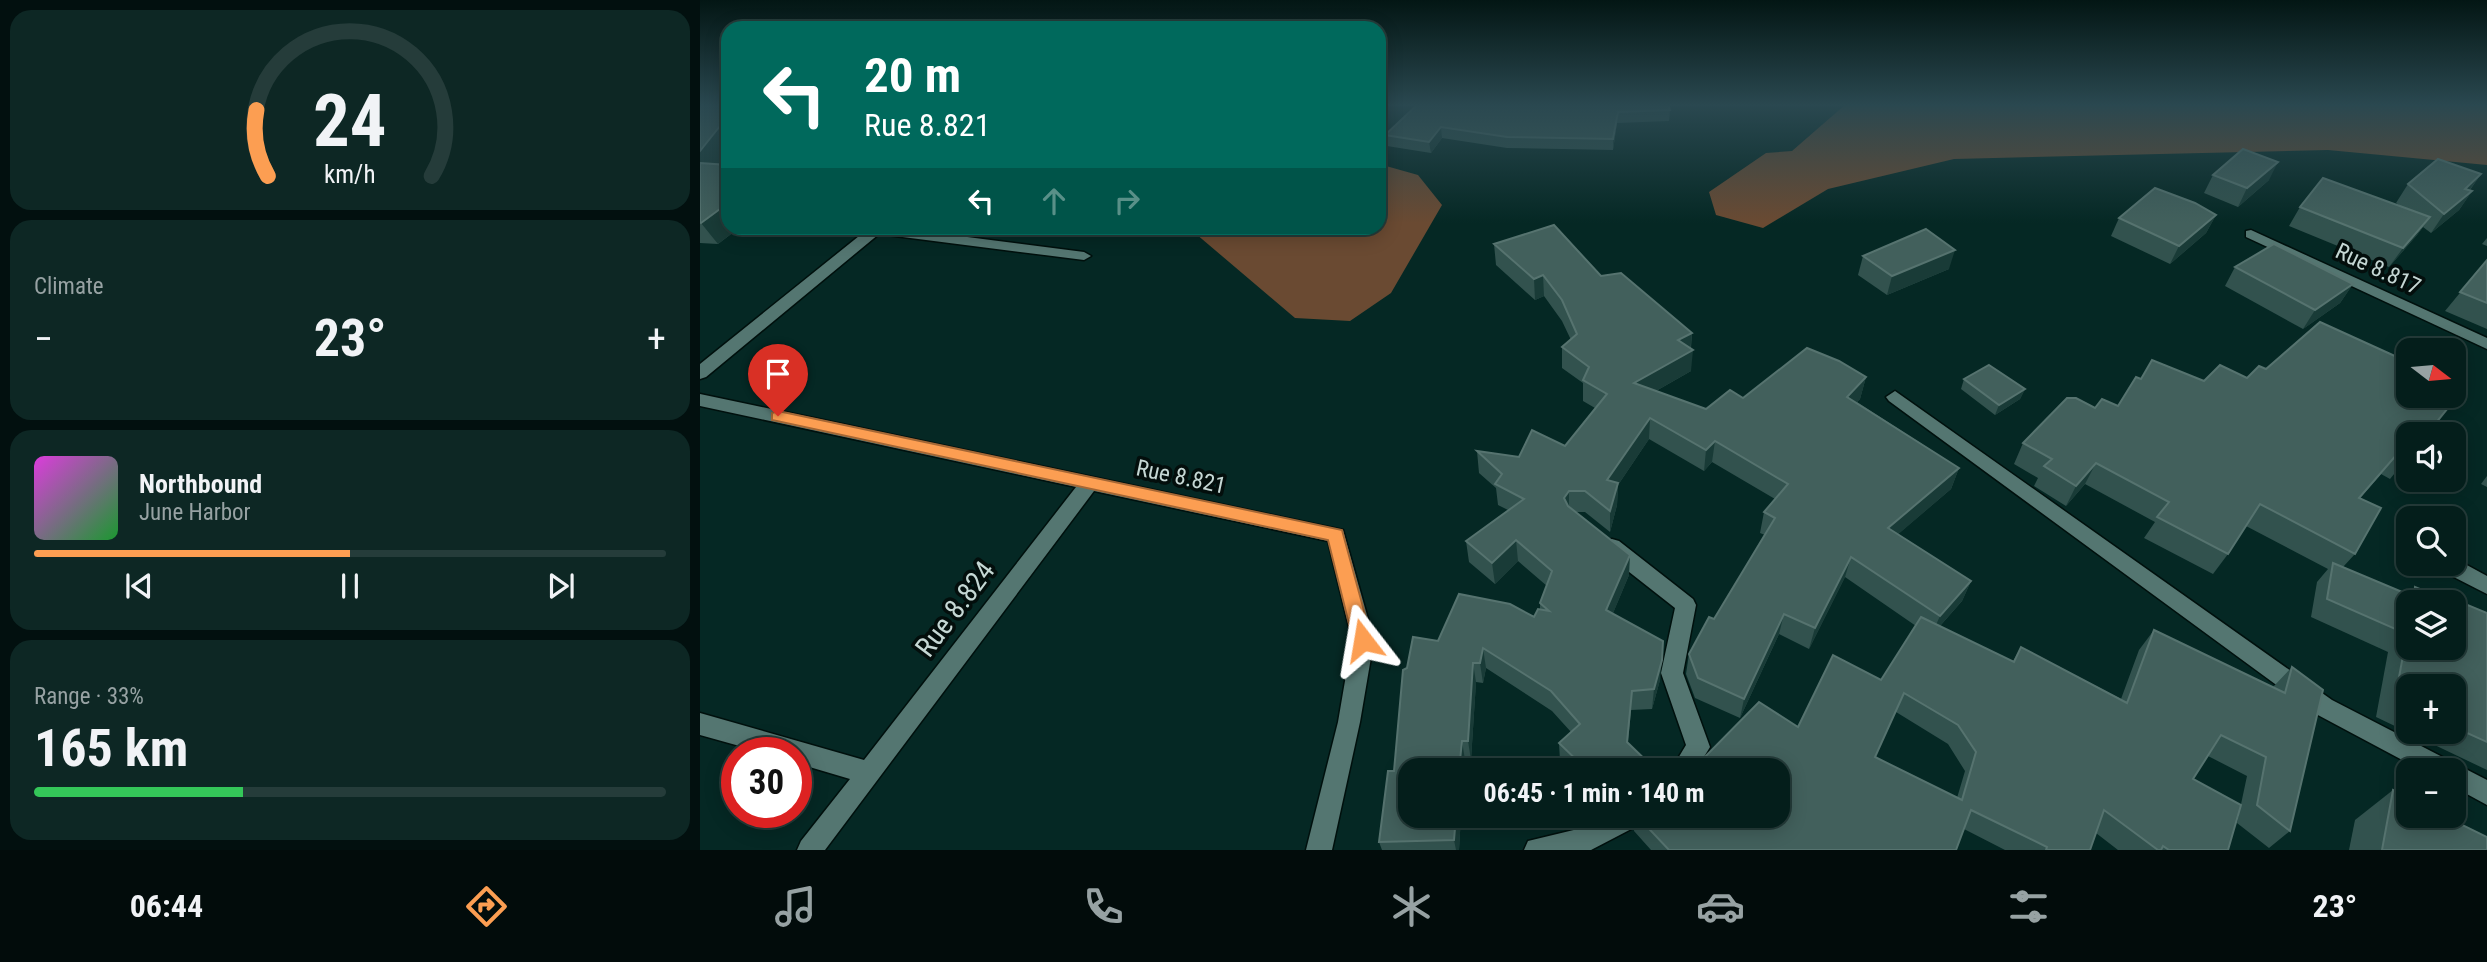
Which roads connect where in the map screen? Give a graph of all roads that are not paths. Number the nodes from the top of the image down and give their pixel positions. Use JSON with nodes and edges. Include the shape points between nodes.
{"nodes":[{"id":1,"x":2251,"y":234,"type":"dead end"},
{"id":2,"x":869,"y":235,"type":"edge"},
{"id":3,"x":921,"y":235,"type":"edge"},
{"id":4,"x":1084,"y":257,"type":"dead end"},
{"id":5,"x":2487,"y":344,"type":"edge"},
{"id":6,"x":700,"y":373,"type":"edge"},
{"id":7,"x":1895,"y":397,"type":"dead end"},
{"id":8,"x":700,"y":400,"type":"edge"},
{"id":9,"x":1090,"y":482,"type":"junction"},
{"id":10,"x":1598,"y":537,"type":"edge"},
{"id":11,"x":2466,"y":575,"type":"edge"},
{"id":12,"x":2487,"y":586,"type":"edge"},
{"id":13,"x":700,"y":724,"type":"edge"},
{"id":14,"x":1691,"y":758,"type":"edge"},
{"id":15,"x":2421,"y":758,"type":"edge"},
{"id":16,"x":869,"y":773,"type":"junction"},
{"id":17,"x":2466,"y":782,"type":"edge"},
{"id":18,"x":2487,"y":793,"type":"edge"},
{"id":19,"x":1608,"y":828,"type":"edge"},
{"id":20,"x":810,"y":850,"type":"edge"},
{"id":21,"x":1319,"y":850,"type":"edge"},
{"id":22,"x":1538,"y":850,"type":"edge"}],
"edges":[{"from":1,"to":5,"type":"street","name":"Rue 8.817"},
{"from":2,"to":6,"type":"street"},
{"from":3,"to":4,"type":"street"},
{"from":7,"to":15,"type":"street","via":[[2324,707]]},
{"from":8,"to":9,"type":"street","name":"Rue 8.821"},
{"from":9,"to":16,"type":"street","name":"Rue 8.824"},
{"from":9,"to":21,"type":"street","name":"Rue 8.821","via":[[1336,535],[1363,640]]},
{"from":10,"to":14,"type":"street","via":[[1686,605],[1672,673],[1698,747]]},
{"from":11,"to":12,"type":"street"},
{"from":13,"to":16,"type":"street"},
{"from":16,"to":20,"type":"street","name":"Rue 8.824"},
{"from":17,"to":18,"type":"street"},
{"from":19,"to":22,"type":"street","via":[[1585,840]]}]}
